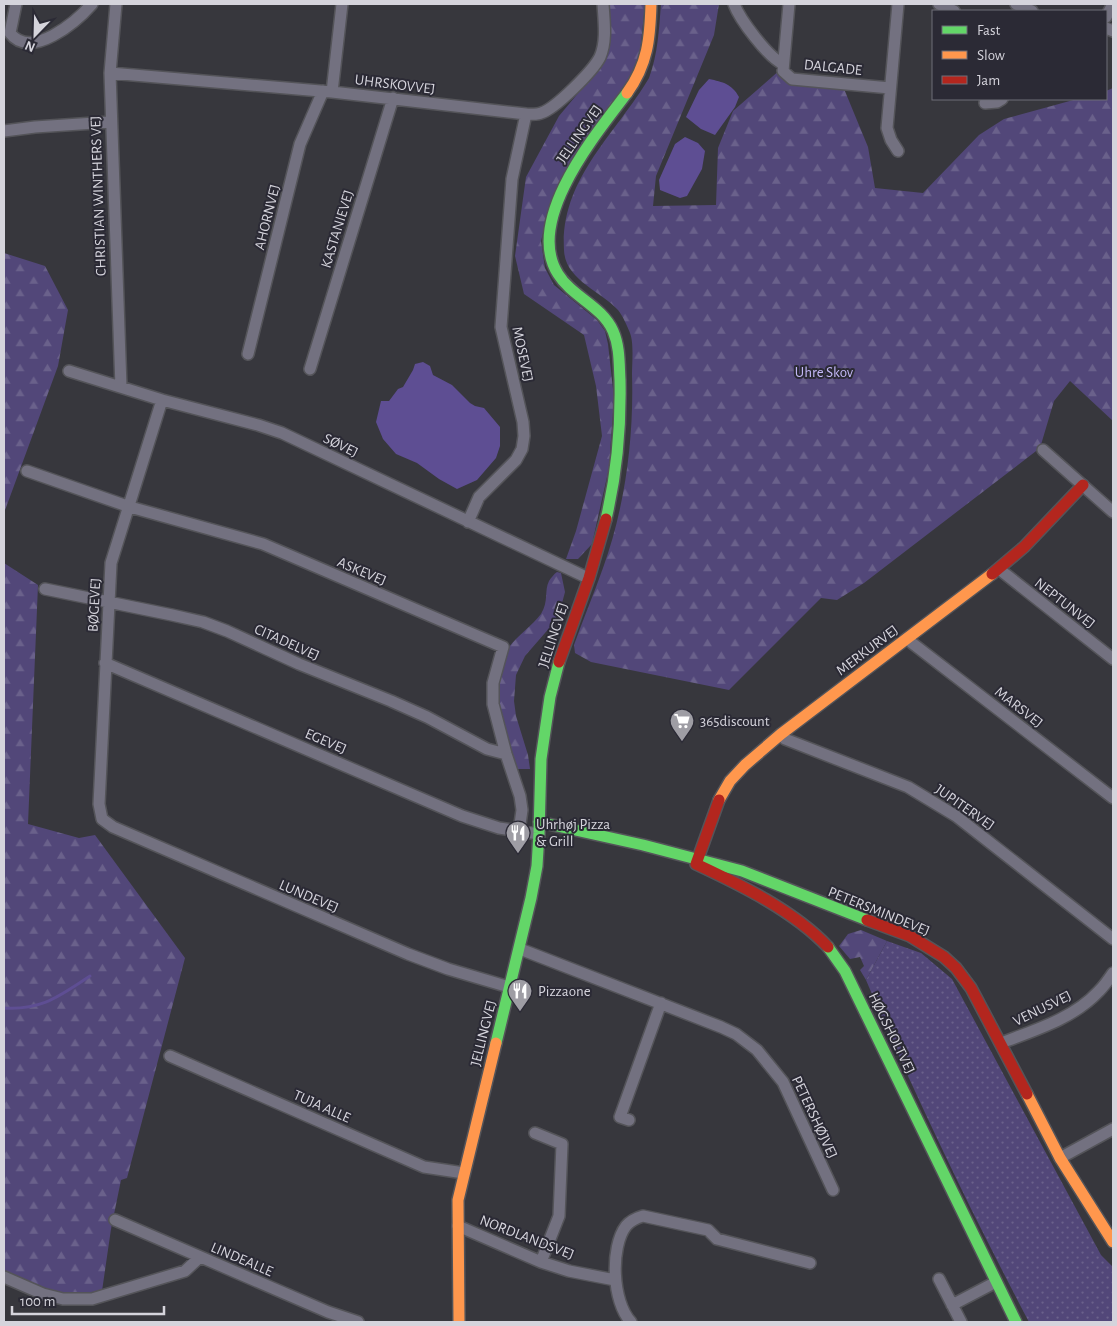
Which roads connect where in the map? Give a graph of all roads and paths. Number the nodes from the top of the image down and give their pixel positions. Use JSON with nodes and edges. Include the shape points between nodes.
{"nodes":[{"id":1,"x":16,"y":4,"type":"edge"},
{"id":2,"x":92,"y":4,"type":"edge"},
{"id":3,"x":116,"y":4,"type":"edge"},
{"id":4,"x":342,"y":4,"type":"edge"},
{"id":5,"x":603,"y":4,"type":"edge"},
{"id":6,"x":651,"y":4,"type":"edge"},
{"id":7,"x":734,"y":4,"type":"edge"},
{"id":8,"x":788,"y":4,"type":"edge"},
{"id":9,"x":898,"y":4,"type":"edge"},
{"id":10,"x":939,"y":4,"type":"edge"},
{"id":11,"x":1113,"y":4,"type":"edge"},
{"id":12,"x":952,"y":10,"type":"edge"},
{"id":13,"x":1107,"y":15,"type":"edge"},
{"id":14,"x":783,"y":64,"type":"junction"},
{"id":15,"x":110,"y":73,"type":"junction"},
{"id":16,"x":890,"y":88,"type":"junction"},
{"id":17,"x":328,"y":91,"type":"junction"},
{"id":18,"x":393,"y":98,"type":"junction"},
{"id":19,"x":1000,"y":100,"type":"edge"},
{"id":20,"x":985,"y":103,"type":"dead end"},
{"id":21,"x":526,"y":114,"type":"junction"},
{"id":22,"x":110,"y":122,"type":"junction"},
{"id":23,"x":4,"y":131,"type":"edge"},
{"id":24,"x":898,"y":151,"type":"dead end"},
{"id":25,"x":248,"y":354,"type":"dead end"},
{"id":26,"x":310,"y":369,"type":"dead end"},
{"id":27,"x":69,"y":370,"type":"dead end"},
{"id":28,"x":121,"y":387,"type":"junction"},
{"id":29,"x":162,"y":400,"type":"junction"},
{"id":30,"x":1043,"y":450,"type":"dead end"},
{"id":31,"x":27,"y":471,"type":"dead end"},
{"id":32,"x":1083,"y":485,"type":"junction"},
{"id":33,"x":130,"y":507,"type":"junction"},
{"id":34,"x":1113,"y":512,"type":"edge"},
{"id":35,"x":468,"y":522,"type":"junction"},
{"id":36,"x":999,"y":569,"type":"junction"},
{"id":37,"x":588,"y":578,"type":"junction"},
{"id":38,"x":45,"y":589,"type":"dead end"},
{"id":39,"x":109,"y":603,"type":"junction"},
{"id":40,"x":908,"y":638,"type":"junction"},
{"id":41,"x":1113,"y":659,"type":"edge"},
{"id":42,"x":106,"y":663,"type":"junction"},
{"id":43,"x":781,"y":734,"type":"junction"},
{"id":44,"x":506,"y":754,"type":"junction"},
{"id":45,"x":1113,"y":798,"type":"edge"},
{"id":46,"x":102,"y":819,"type":"joint"},
{"id":47,"x":539,"y":828,"type":"junction"},
{"id":48,"x":520,"y":831,"type":"junction"},
{"id":49,"x":698,"y":858,"type":"junction"},
{"id":50,"x":1113,"y":939,"type":"edge"},
{"id":51,"x":520,"y":949,"type":"junction"},
{"id":52,"x":1113,"y":973,"type":"edge"},
{"id":53,"x":509,"y":987,"type":"junction"},
{"id":54,"x":662,"y":1003,"type":"junction"},
{"id":55,"x":1001,"y":1043,"type":"junction"},
{"id":56,"x":170,"y":1056,"type":"dead end"},
{"id":57,"x":629,"y":1120,"type":"dead end"},
{"id":58,"x":1113,"y":1129,"type":"edge"},
{"id":59,"x":535,"y":1133,"type":"dead end"},
{"id":60,"x":1060,"y":1158,"type":"junction"},
{"id":61,"x":464,"y":1173,"type":"junction"},
{"id":62,"x":832,"y":1190,"type":"dead end"},
{"id":63,"x":115,"y":1220,"type":"dead end"},
{"id":64,"x":458,"y":1226,"type":"junction"},
{"id":65,"x":1113,"y":1242,"type":"edge"},
{"id":66,"x":200,"y":1257,"type":"junction"},
{"id":67,"x":542,"y":1262,"type":"junction"},
{"id":68,"x":810,"y":1263,"type":"dead end"},
{"id":69,"x":4,"y":1277,"type":"edge"},
{"id":70,"x":939,"y":1279,"type":"dead end"},
{"id":71,"x":615,"y":1280,"type":"junction"},
{"id":72,"x":996,"y":1282,"type":"junction"},
{"id":73,"x":952,"y":1304,"type":"junction"},
{"id":74,"x":358,"y":1322,"type":"edge"},
{"id":75,"x":459,"y":1322,"type":"edge"},
{"id":76,"x":630,"y":1322,"type":"edge"},
{"id":77,"x":962,"y":1322,"type":"edge"},
{"id":78,"x":1016,"y":1322,"type":"edge"}],
"edges":[{"from":1,"to":2,"type":"street","via":[[10,33],[26,42],[38,42],[68,26]]},
{"from":3,"to":15,"type":"street","name":"CHRISTIAN WINTHERS VEJ"},
{"from":4,"to":17,"type":"street","name":"AHORNVEJ"},
{"from":5,"to":21,"type":"street","name":"UHRSKOVVEJ","via":[[604,44],[595,65],[551,108],[541,114]]},
{"from":6,"to":37,"type":"street","name":"JELLINGVEJ","via":[[648,47],[640,71],[572,167],[557,204],[550,239],[555,270],[568,288],[607,320],[618,348],[620,441],[614,480]]},
{"from":7,"to":14,"type":"street","via":[[774,59]]},
{"from":8,"to":14,"type":"street","name":"DALGADE"},
{"from":9,"to":16,"type":"street"},
{"from":10,"to":12,"type":"street"},
{"from":11,"to":13,"type":"street"},
{"from":14,"to":16,"type":"street","name":"DALGADE","via":[[783,71],[792,79]]},
{"from":15,"to":17,"type":"street","name":"UHRSKOVVEJ"},
{"from":15,"to":22,"type":"street","name":"CHRISTIAN WINTHERS VEJ"},
{"from":16,"to":24,"type":"street","via":[[887,128]]},
{"from":17,"to":18,"type":"street","name":"UHRSKOVVEJ"},
{"from":17,"to":25,"type":"street","name":"AHORNVEJ","via":[[300,144]]},
{"from":18,"to":21,"type":"street","name":"UHRSKOVVEJ"},
{"from":18,"to":26,"type":"street","name":"KASTANIEVEJ"},
{"from":19,"to":20,"type":"street"},
{"from":21,"to":35,"type":"street","name":"MOSEVEJ","via":[[512,179],[501,327],[524,436],[516,460],[479,497]]},
{"from":22,"to":23,"type":"street"},
{"from":22,"to":28,"type":"street","name":"CHRISTIAN WINTHERS VEJ"},
{"from":27,"to":28,"type":"street","name":"SØVEJ"},
{"from":28,"to":29,"type":"street","name":"SØVEJ"},
{"from":29,"to":33,"type":"street","name":"BØGEVEJ"},
{"from":29,"to":35,"type":"street","name":"SØVEJ","via":[[282,433]]},
{"from":30,"to":32,"type":"street"},
{"from":31,"to":33,"type":"street","name":"ASKEVEJ"},
{"from":32,"to":34,"type":"street"},
{"from":32,"to":36,"type":"street","name":"MERKURVEJ"},
{"from":33,"to":39,"type":"street","name":"BØGEVEJ","via":[[111,562]]},
{"from":33,"to":44,"type":"street","name":"ASKEVEJ","via":[[263,544],[503,647],[493,683],[494,704]]},
{"from":35,"to":37,"type":"street","name":"SØVEJ"},
{"from":36,"to":40,"type":"street","name":"MERKURVEJ"},
{"from":36,"to":41,"type":"street","name":"NEPTUNVEJ"},
{"from":37,"to":47,"type":"street","name":"JELLINGVEJ","via":[[550,695],[540,770]]},
{"from":38,"to":39,"type":"street","name":"CITADELVEJ"},
{"from":39,"to":42,"type":"street","name":"BØGEVEJ"},
{"from":39,"to":44,"type":"street","name":"CITADELVEJ","via":[[203,622],[227,631],[427,717],[487,749]]},
{"from":40,"to":43,"type":"street","name":"MERKURVEJ"},
{"from":40,"to":45,"type":"street","name":"MARSVEJ"},
{"from":42,"to":46,"type":"street","name":"BØGEVEJ","via":[[99,804]]},
{"from":42,"to":48,"type":"street","name":"EGEVEJ","via":[[462,816]]},
{"from":43,"to":49,"type":"street","name":"MERKURVEJ","via":[[730,781],[717,803]]},
{"from":43,"to":50,"type":"street","name":"JUPITERVEJ","via":[[785,739],[908,787],[934,802]]},
{"from":44,"to":48,"type":"street","name":"ASKEVEJ","via":[[520,796]]},
{"from":46,"to":53,"type":"street","name":"LUNDEVEJ","via":[[122,831],[408,954]]},
{"from":47,"to":48,"type":"street","name":"EGEVEJ"},
{"from":47,"to":49,"type":"street","name":"PETERSMINDEVEJ"},
{"from":47,"to":51,"type":"street","name":"JELLINGVEJ","via":[[533,889]]},
{"from":49,"to":55,"type":"street","name":"PETERSMINDEVEJ","via":[[742,871],[910,936],[928,946],[956,968],[971,988]]},
{"from":49,"to":72,"type":"street","name":"HØGSHOLTVEJ","via":[[696,864],[766,900],[816,934],[832,951],[845,970]]},
{"from":51,"to":53,"type":"street","name":"JELLINGVEJ"},
{"from":51,"to":54,"type":"street","name":"PETERSHØJVEJ"},
{"from":52,"to":55,"type":"street","name":"VENUSVEJ","via":[[1099,992],[1081,1007],[1057,1021]]},
{"from":53,"to":61,"type":"street","name":"JELLINGVEJ"},
{"from":54,"to":57,"type":"street","via":[[620,1117]]},
{"from":54,"to":62,"type":"street","name":"PETERSHØJVEJ","via":[[736,1034],[757,1050],[784,1082]]},
{"from":55,"to":60,"type":"street","name":"PETERSMINDEVEJ"},
{"from":56,"to":61,"type":"street","name":"TUJA ALLE","via":[[424,1167]]},
{"from":58,"to":60,"type":"street"},
{"from":59,"to":67,"type":"street","via":[[562,1144],[559,1216]]},
{"from":60,"to":65,"type":"street","name":"PETERSMINDEVEJ"},
{"from":61,"to":64,"type":"street","name":"JELLINGVEJ","via":[[458,1200]]},
{"from":63,"to":66,"type":"street","name":"LINDEALLE"},
{"from":64,"to":67,"type":"street","name":"NORDLANDSVEJ"},
{"from":64,"to":75,"type":"street","name":"JELLINGVEJ"},
{"from":66,"to":69,"type":"street","via":[[185,1271],[92,1299],[64,1299]]},
{"from":66,"to":74,"type":"street","name":"LINDEALLE"},
{"from":67,"to":71,"type":"street","name":"NORDLANDSVEJ"},
{"from":68,"to":71,"type":"street","via":[[717,1239],[708,1230],[643,1216],[626,1226],[619,1241]]},
{"from":70,"to":73,"type":"street"},
{"from":71,"to":76,"type":"street","via":[[619,1303]]},
{"from":72,"to":73,"type":"street"},
{"from":72,"to":78,"type":"street","name":"HØGSHOLTVEJ"},
{"from":73,"to":77,"type":"street"}]}
